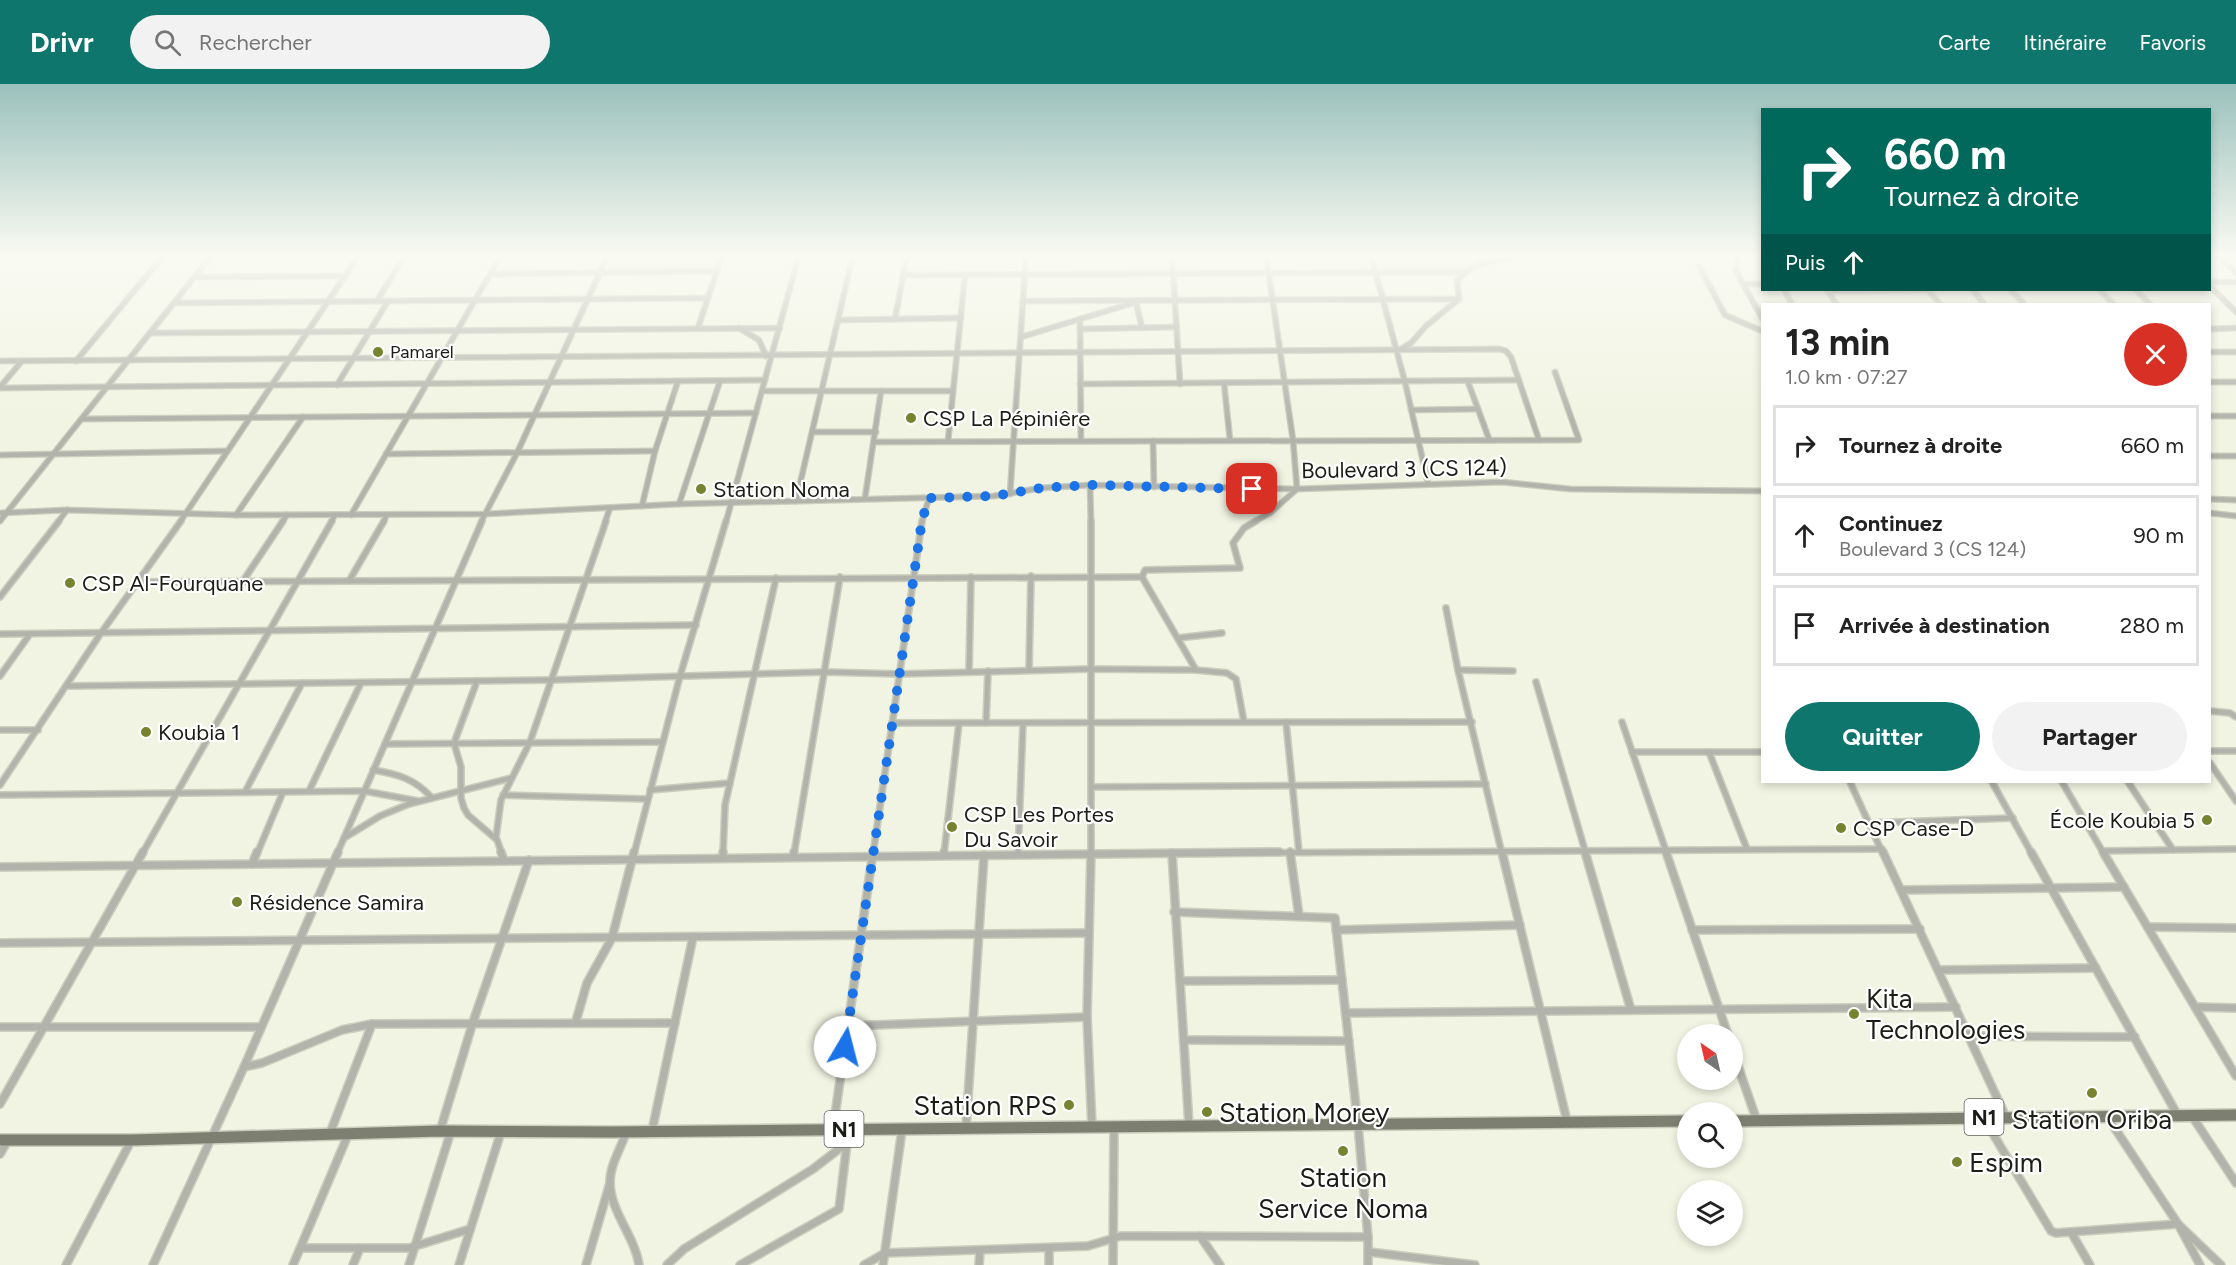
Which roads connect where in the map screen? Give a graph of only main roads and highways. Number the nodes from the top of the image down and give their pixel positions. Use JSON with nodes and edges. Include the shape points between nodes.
{"nodes":[{"id":1,"x":2236,"y":1115,"type":"edge"},
{"id":2,"x":1677,"y":1121,"type":"edge"},
{"id":3,"x":1743,"y":1121,"type":"edge"},
{"id":4,"x":4,"y":1140,"type":"edge"}],
"edges":[{"from":1,"to":3,"type":"main road","number":"N1"},
{"from":2,"to":4,"type":"main road","number":"N1","via":[[446,1131]]}]}
